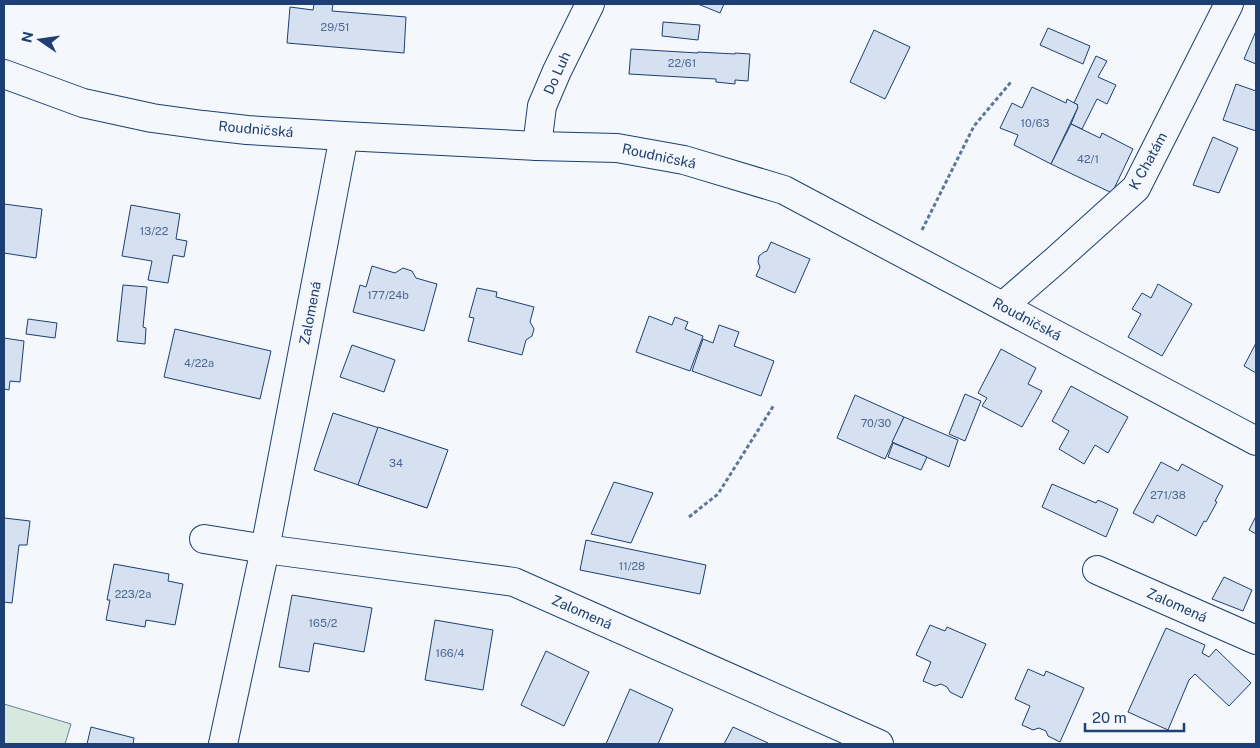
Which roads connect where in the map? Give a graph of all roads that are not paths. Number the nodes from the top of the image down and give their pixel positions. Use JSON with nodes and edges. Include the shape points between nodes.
{"nodes":[{"id":1,"x":590,"y":4,"type":"edge"},
{"id":2,"x":1230,"y":4,"type":"edge"},
{"id":3,"x":4,"y":74,"type":"edge"},
{"id":4,"x":344,"y":136,"type":"junction"},
{"id":5,"x":537,"y":146,"type":"junction"},
{"id":6,"x":1003,"y":306,"type":"junction"},
{"id":7,"x":1256,"y":441,"type":"edge"},
{"id":8,"x":204,"y":539,"type":"dead end"},
{"id":9,"x":265,"y":549,"type":"junction"},
{"id":10,"x":1097,"y":570,"type":"dead end"},
{"id":11,"x":1256,"y":640,"type":"edge"},
{"id":12,"x":223,"y":744,"type":"edge"},
{"id":13,"x":879,"y":744,"type":"edge"}],
"edges":[{"from":1,"to":5,"type":"street","name":"Do Luh","via":[[542,106]]},
{"from":2,"to":6,"type":"street","name":"K Chatám","via":[[1136,188]]},
{"from":3,"to":4,"type":"street","name":"Roudničská","via":[[83,103],[152,118],[247,130]]},
{"from":4,"to":5,"type":"street","name":"Roudničská"},
{"from":4,"to":9,"type":"street","name":"Zalomená"},
{"from":5,"to":6,"type":"street","name":"Roudničská","via":[[618,148],[684,160],[784,190]]},
{"from":6,"to":7,"type":"street","name":"Roudničská"},
{"from":8,"to":9,"type":"street"},
{"from":9,"to":12,"type":"street","name":"Zalomená"},
{"from":9,"to":13,"type":"street","name":"Zalomená","via":[[514,582]]},
{"from":10,"to":11,"type":"street","name":"Zalomená"}]}
